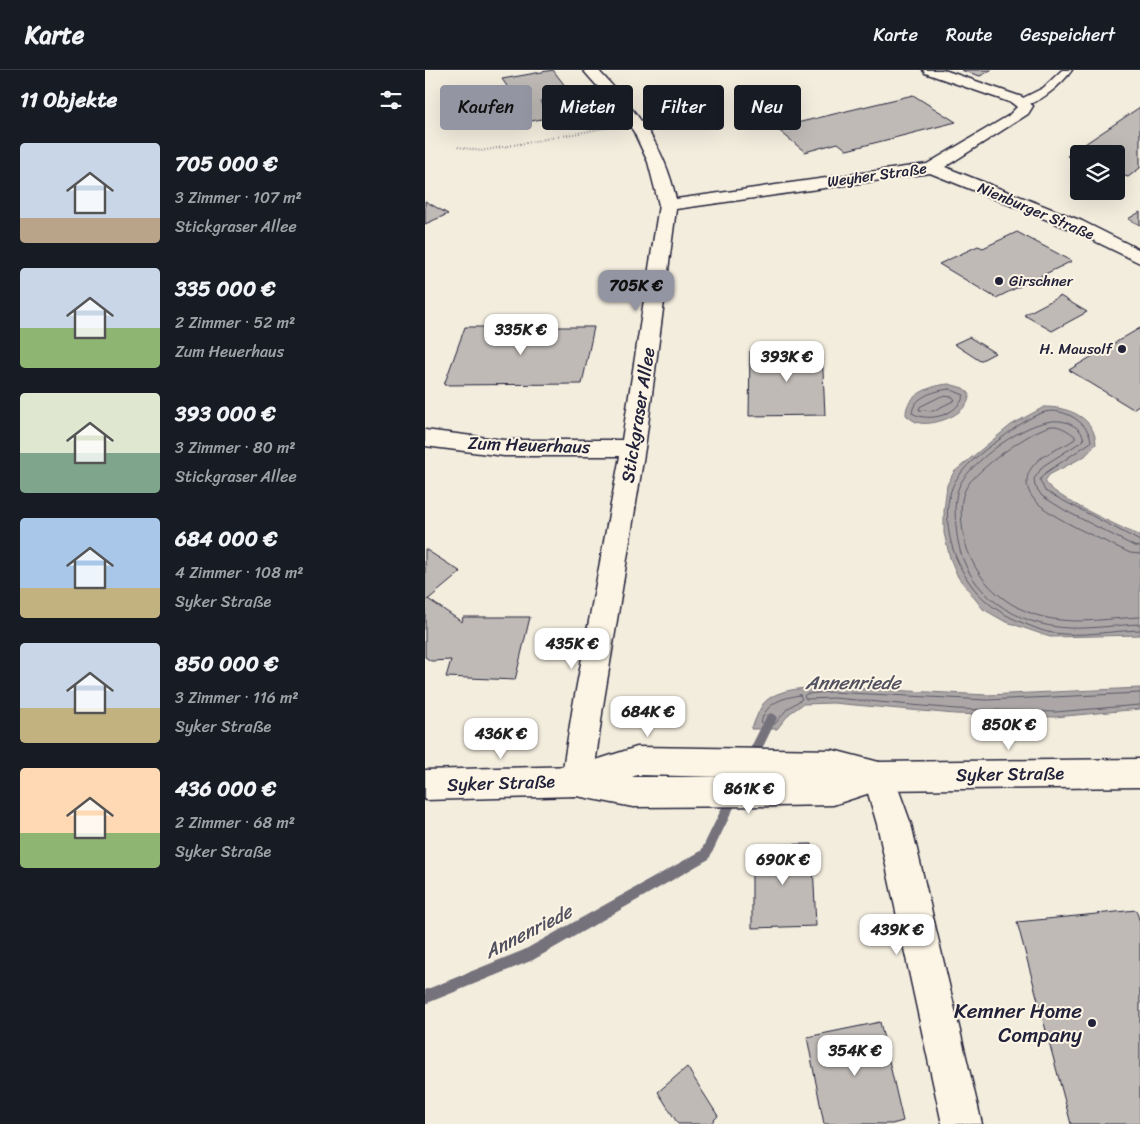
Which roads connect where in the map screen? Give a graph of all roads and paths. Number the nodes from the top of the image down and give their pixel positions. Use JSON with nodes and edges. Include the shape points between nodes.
{"nodes":[{"id":1,"x":590,"y":70,"type":"edge"},
{"id":2,"x":930,"y":70,"type":"edge"},
{"id":3,"x":1067,"y":70,"type":"edge"},
{"id":4,"x":1021,"y":103,"type":"junction"},
{"id":5,"x":636,"y":122,"type":"junction"},
{"id":6,"x":458,"y":147,"type":"dead end"},
{"id":7,"x":931,"y":168,"type":"junction"},
{"id":8,"x":668,"y":205,"type":"junction"},
{"id":9,"x":1140,"y":257,"type":"edge"},
{"id":10,"x":425,"y":438,"type":"edge"},
{"id":11,"x":633,"y":448,"type":"junction"},
{"id":12,"x":879,"y":776,"type":"junction"},
{"id":13,"x":1138,"y":776,"type":"edge"},
{"id":14,"x":577,"y":781,"type":"junction"},
{"id":15,"x":425,"y":785,"type":"edge"},
{"id":16,"x":962,"y":1124,"type":"edge"}],
"edges":[{"from":1,"to":5,"type":"street","name":"Stickgraser Allee"},
{"from":2,"to":4,"type":"street"},
{"from":3,"to":4,"type":"lane","via":[[1053,85]]},
{"from":4,"to":7,"type":"street","name":"Weyher Straße","via":[[1025,106],[1023,111],[1013,119]]},
{"from":5,"to":6,"type":"path","via":[[481,151],[471,152]]},
{"from":5,"to":8,"type":"street","name":"Stickgraser Allee","via":[[664,181]]},
{"from":7,"to":8,"type":"street","name":"Weyher Straße"},
{"from":7,"to":9,"type":"street","name":"Nienburger Straße","via":[[1076,225]]},
{"from":8,"to":11,"type":"street","name":"Stickgraser Allee"},
{"from":10,"to":11,"type":"street","name":"Zum Heuerhaus","via":[[504,448]]},
{"from":11,"to":14,"type":"street","name":"Stickgraser Allee"},
{"from":12,"to":13,"type":"street","name":"Syker Straße"},
{"from":12,"to":14,"type":"street","name":"Syker Straße","via":[[833,790],[782,777],[725,778],[633,792]]},
{"from":12,"to":16,"type":"street","via":[[894,824]]},
{"from":14,"to":15,"type":"street","name":"Syker Straße"}]}
